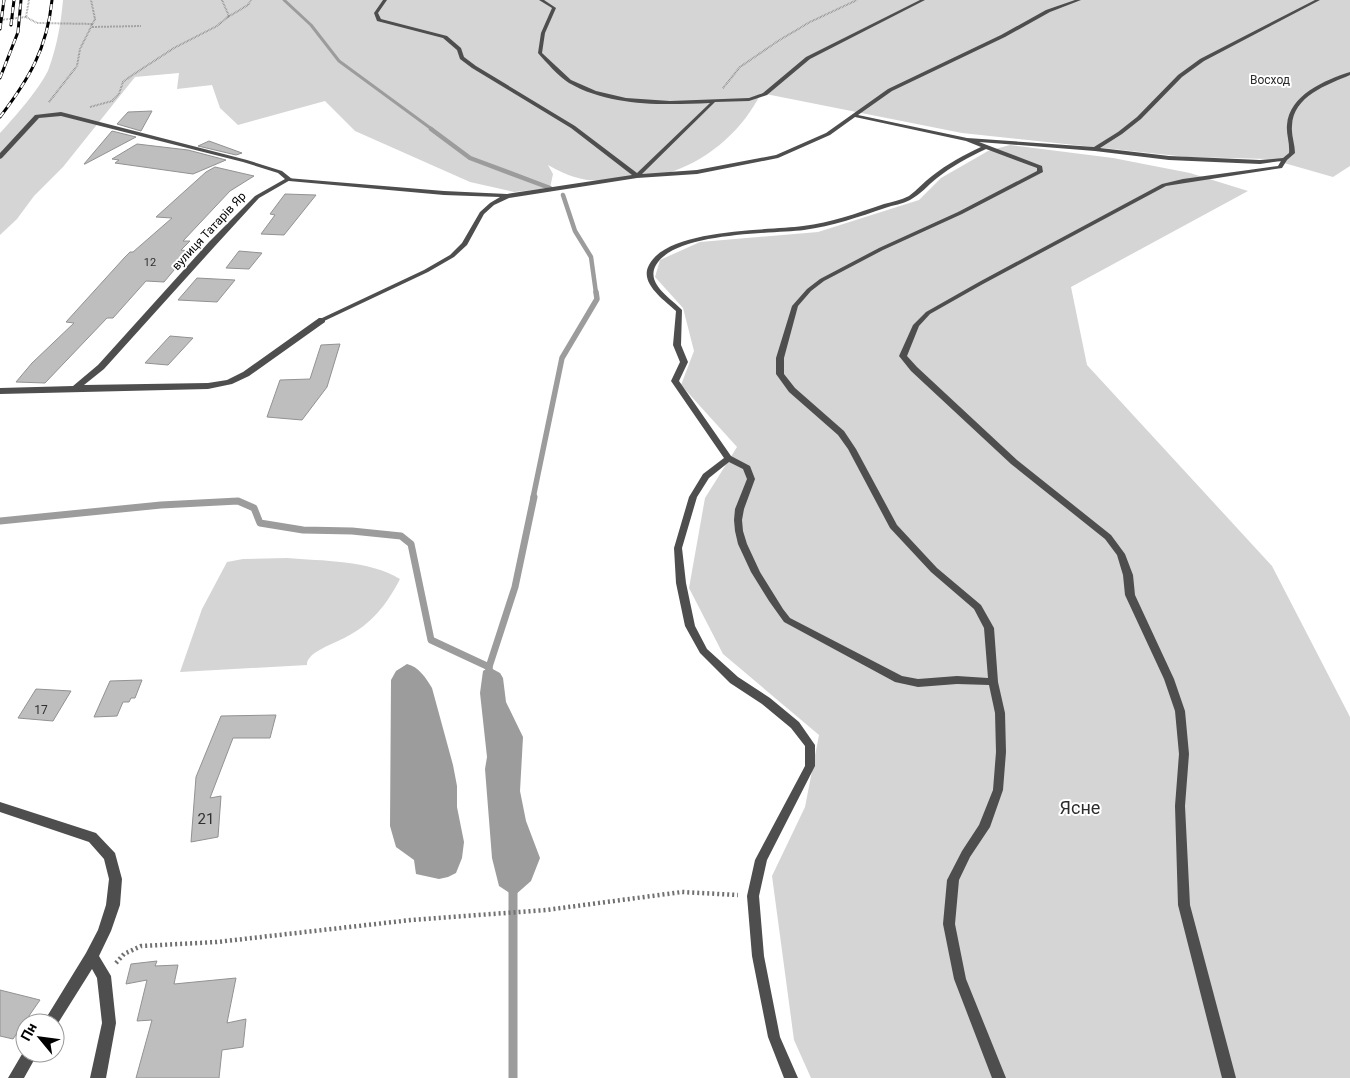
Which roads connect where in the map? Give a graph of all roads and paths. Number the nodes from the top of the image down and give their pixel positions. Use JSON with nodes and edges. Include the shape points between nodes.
{"nodes":[{"id":1,"x":29,"y":0,"type":"edge"},
{"id":2,"x":91,"y":0,"type":"edge"},
{"id":3,"x":222,"y":0,"type":"edge"},
{"id":4,"x":251,"y":0,"type":"edge"},
{"id":5,"x":385,"y":0,"type":"edge"},
{"id":6,"x":541,"y":0,"type":"edge"},
{"id":7,"x":857,"y":0,"type":"edge"},
{"id":8,"x":923,"y":0,"type":"edge"},
{"id":9,"x":1079,"y":0,"type":"edge"},
{"id":10,"x":1318,"y":0,"type":"edge"},
{"id":11,"x":26,"y":16,"type":"junction"},
{"id":12,"x":228,"y":17,"type":"junction"},
{"id":13,"x":0,"y":20,"type":"edge"},
{"id":14,"x":92,"y":26,"type":"junction"},
{"id":15,"x":141,"y":26,"type":"dead end"},
{"id":16,"x":1350,"y":73,"type":"edge"},
{"id":17,"x":713,"y":102,"type":"junction"},
{"id":18,"x":61,"y":114,"type":"junction"},
{"id":19,"x":37,"y":116,"type":"junction"},
{"id":20,"x":855,"y":116,"type":"junction"},
{"id":21,"x":967,"y":140,"type":"junction"},
{"id":22,"x":986,"y":147,"type":"junction"},
{"id":23,"x":1095,"y":149,"type":"junction"},
{"id":24,"x":0,"y":157,"type":"edge"},
{"id":25,"x":1284,"y":159,"type":"junction"},
{"id":26,"x":637,"y":176,"type":"junction"},
{"id":27,"x":289,"y":179,"type":"junction"},
{"id":28,"x":507,"y":196,"type":"junction"},
{"id":29,"x":322,"y":320,"type":"joint"},
{"id":30,"x":75,"y":388,"type":"junction"},
{"id":31,"x":0,"y":391,"type":"edge"},
{"id":32,"x":728,"y":458,"type":"junction"},
{"id":33,"x":994,"y":682,"type":"junction"},
{"id":34,"x":0,"y":807,"type":"edge"},
{"id":35,"x":754,"y":896,"type":"junction"},
{"id":36,"x":92,"y":958,"type":"junction"},
{"id":37,"x":104,"y":976,"type":"junction"},
{"id":38,"x":56,"y":1013,"type":"edge"},
{"id":39,"x":25,"y":1063,"type":"edge"},
{"id":40,"x":16,"y":1078,"type":"edge"},
{"id":41,"x":98,"y":1078,"type":"edge"},
{"id":42,"x":791,"y":1078,"type":"edge"},
{"id":43,"x":999,"y":1078,"type":"edge"},
{"id":44,"x":1229,"y":1078,"type":"edge"}],
"edges":[{"from":1,"to":11,"type":"path"},
{"from":2,"to":14,"type":"path","via":[[95,19]]},
{"from":3,"to":12,"type":"path"},
{"from":4,"to":12,"type":"path"},
{"from":5,"to":26,"type":"lane","via":[[376,13],[379,20],[444,37],[474,67],[574,127]]},
{"from":6,"to":17,"type":"lane","via":[[554,8],[543,33],[540,54],[569,81],[594,92],[626,100]]},
{"from":7,"to":17,"type":"path","via":[[802,27],[740,67]]},
{"from":8,"to":17,"type":"lane","via":[[808,58],[765,94],[750,99]]},
{"from":9,"to":20,"type":"lane","via":[[1048,11],[890,90]]},
{"from":10,"to":23,"type":"lane","via":[[1202,60],[1180,76],[1139,118]]},
{"from":11,"to":13,"type":"path"},
{"from":11,"to":14,"type":"path","via":[[38,23]]},
{"from":12,"to":18,"type":"path","via":[[222,24],[142,68],[123,82],[117,98]]},
{"from":14,"to":15,"type":"path"},
{"from":14,"to":19,"type":"path","via":[[80,49],[77,66]]},
{"from":16,"to":25,"type":"lane","via":[[1306,95],[1291,112],[1292,153]]},
{"from":17,"to":26,"type":"lane"},
{"from":18,"to":19,"type":"street"},
{"from":18,"to":27,"type":"street","via":[[245,161],[280,172]]},
{"from":19,"to":24,"type":"street"},
{"from":20,"to":21,"type":"lane"},
{"from":20,"to":26,"type":"lane","via":[[828,134],[778,156],[697,172]]},
{"from":21,"to":22,"type":"lane"},
{"from":21,"to":23,"type":"lane"},
{"from":22,"to":32,"type":"lane","via":[[942,171],[908,199],[824,225],[697,240],[666,249],[652,264],[650,276],[658,293],[679,310],[677,345],[684,362],[675,381]]},
{"from":22,"to":33,"type":"lane","via":[[1040,167],[1040,172],[873,253],[809,290],[795,306],[780,358],[780,374],[792,390],[841,433],[893,526],[934,570],[978,607],[989,628]]},
{"from":23,"to":25,"type":"lane","via":[[1217,161]]},
{"from":25,"to":44,"type":"lane","via":[[1280,167],[1164,185],[928,313],[916,325],[904,356],[1014,462],[1108,537],[1121,554],[1130,595],[1169,679],[1180,711],[1184,754],[1180,806],[1184,905]]},
{"from":26,"to":28,"type":"lane"},
{"from":27,"to":28,"type":"lane"},
{"from":27,"to":30,"type":"street","name":"вулиця Татарів Яр","via":[[258,197],[102,367]]},
{"from":28,"to":29,"type":"lane","via":[[482,213],[465,244],[452,256]]},
{"from":29,"to":30,"type":"street","via":[[246,374],[229,382],[208,386]]},
{"from":30,"to":31,"type":"street"},
{"from":32,"to":33,"type":"lane","via":[[747,468],[751,479],[738,519],[751,562],[774,604],[788,620],[899,679],[918,683]]},
{"from":32,"to":35,"type":"lane","via":[[706,476],[693,497],[678,548],[690,626],[703,651],[734,680],[795,725],[810,745],[810,766],[761,860]]},
{"from":33,"to":43,"type":"lane","via":[[1000,713],[998,790],[984,827],[953,880],[949,924],[960,979]]},
{"from":34,"to":36,"type":"street","via":[[93,838],[108,853],[116,871],[117,888],[109,919]]},
{"from":35,"to":37,"type":"path","via":[[682,892],[546,910],[411,920],[217,942],[141,946],[124,954]]},
{"from":35,"to":42,"type":"lane","via":[[758,956],[774,1037]]},
{"from":36,"to":37,"type":"street"},
{"from":36,"to":38,"type":"street"},
{"from":37,"to":41,"type":"street","via":[[109,1023]]},
{"from":39,"to":40,"type":"street"}]}
